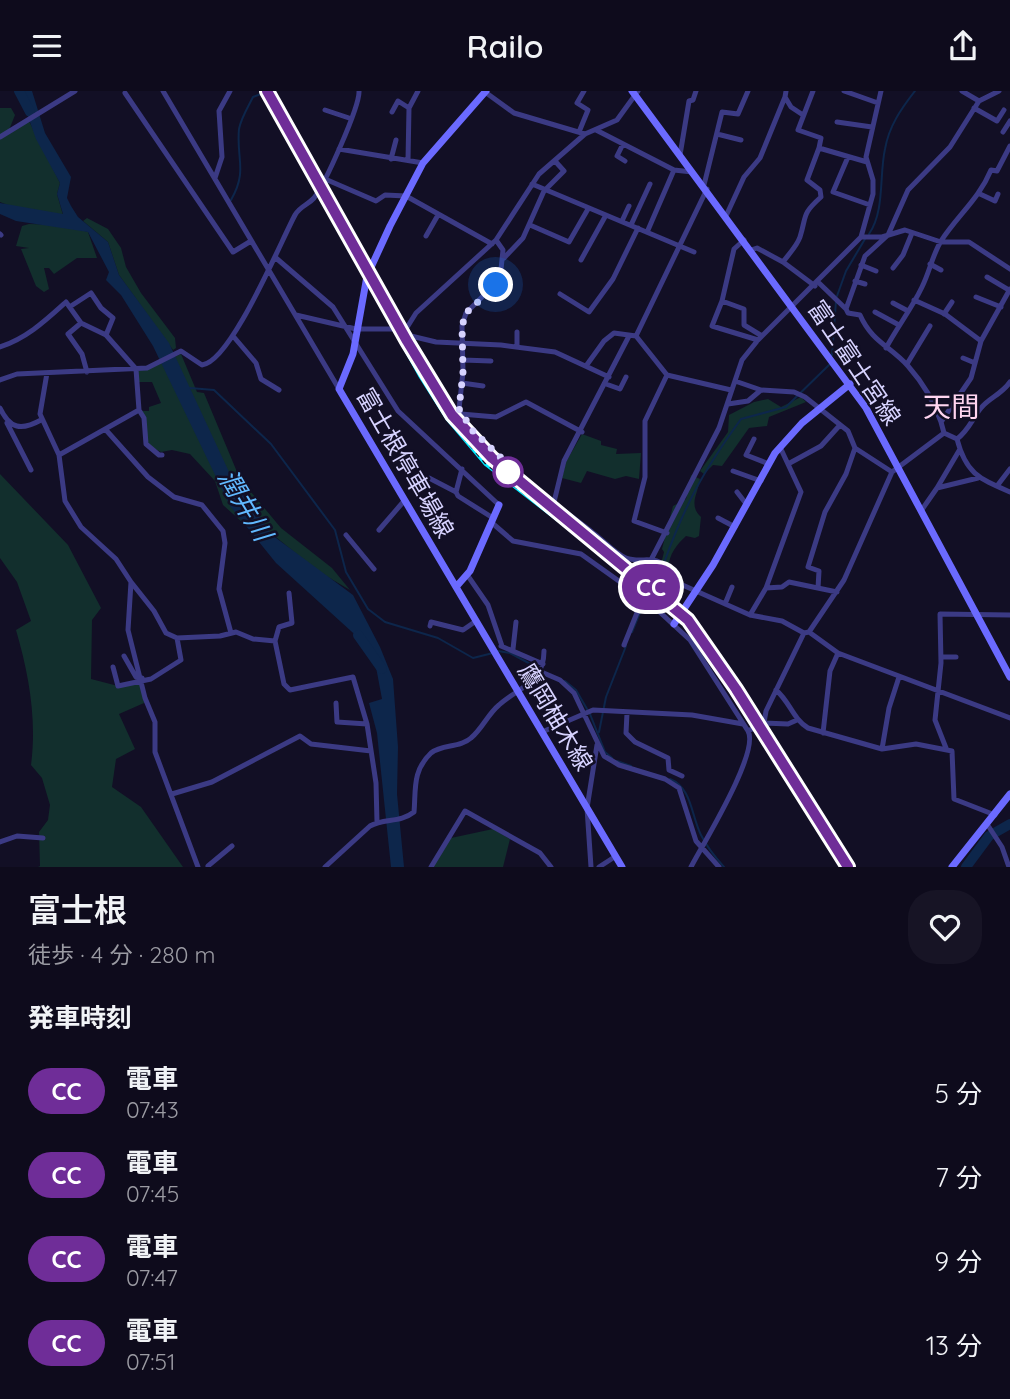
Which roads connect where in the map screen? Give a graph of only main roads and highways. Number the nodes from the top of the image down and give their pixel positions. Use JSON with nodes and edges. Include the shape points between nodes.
{"nodes":[{"id":1,"x":485,"y":91,"type":"edge"},
{"id":2,"x":635,"y":92,"type":"edge"},
{"id":3,"x":850,"y":384,"type":"junction"},
{"id":4,"x":499,"y":505,"type":"road end"},
{"id":5,"x":456,"y":587,"type":"junction"},
{"id":6,"x":674,"y":624,"type":"road end"},
{"id":7,"x":1008,"y":669,"type":"edge"},
{"id":8,"x":1010,"y":677,"type":"edge"},
{"id":9,"x":1010,"y":793,"type":"edge"},
{"id":10,"x":622,"y":867,"type":"edge"},
{"id":11,"x":952,"y":867,"type":"edge"}],
"edges":[{"from":1,"to":5,"type":"main road","name":"富士根停車場線","via":[[422,163],[367,276],[355,344],[340,389]]},
{"from":2,"to":3,"type":"main road","name":"富士富士宮線"},
{"from":3,"to":6,"type":"main road","via":[[780,447]]},
{"from":3,"to":7,"type":"main road","name":"富士富士宮線"},
{"from":4,"to":5,"type":"main road","name":"富士根停車場線","via":[[468,576]]},
{"from":5,"to":10,"type":"main road","name":"鷹岡柚木線"},
{"from":7,"to":8,"type":"main road","name":"富士富士宮線"},
{"from":9,"to":11,"type":"main road","via":[[989,827]]}]}
